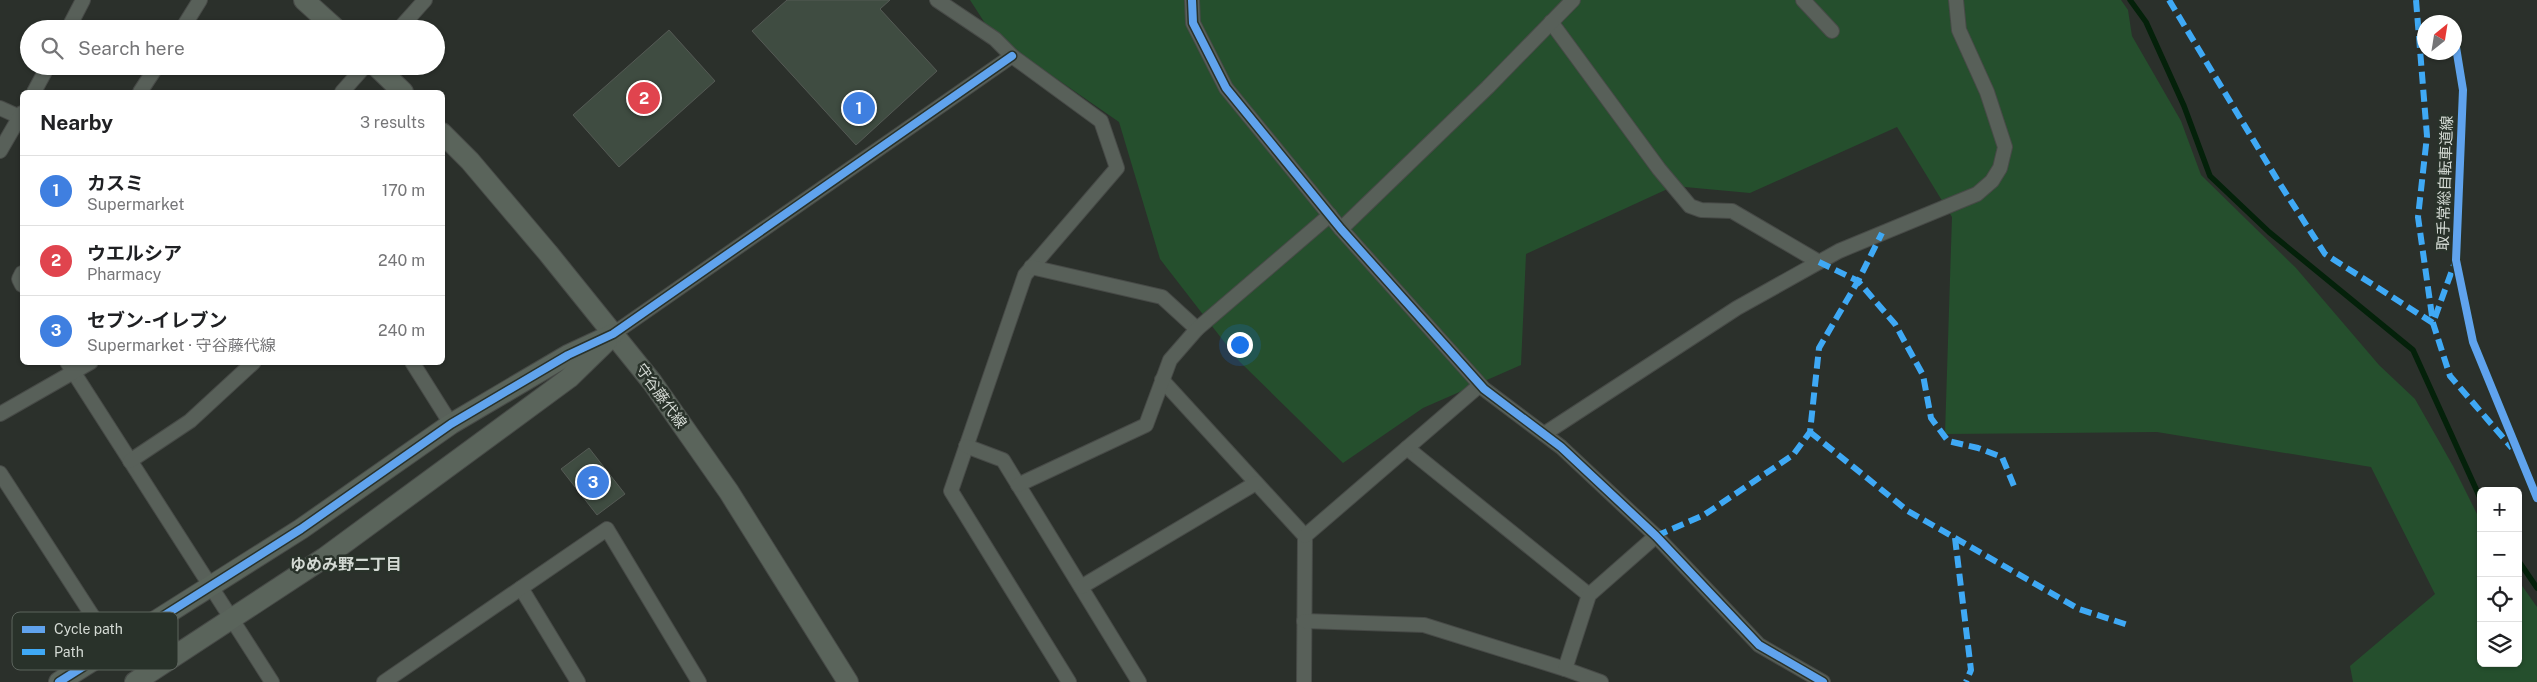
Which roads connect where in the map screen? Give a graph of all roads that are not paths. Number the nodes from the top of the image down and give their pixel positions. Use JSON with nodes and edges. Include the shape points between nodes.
{"nodes":[{"id":1,"x":83,"y":0,"type":"edge"},
{"id":2,"x":200,"y":0,"type":"edge"},
{"id":3,"x":304,"y":0,"type":"edge"},
{"id":4,"x":425,"y":0,"type":"edge"},
{"id":5,"x":937,"y":0,"type":"edge"},
{"id":6,"x":1192,"y":0,"type":"edge"},
{"id":7,"x":1573,"y":0,"type":"edge"},
{"id":8,"x":1803,"y":0,"type":"edge"},
{"id":9,"x":1956,"y":0,"type":"edge"},
{"id":10,"x":73,"y":20,"type":"edge"},
{"id":11,"x":188,"y":20,"type":"edge"},
{"id":12,"x":326,"y":20,"type":"edge"},
{"id":13,"x":407,"y":20,"type":"edge"},
{"id":14,"x":1551,"y":22,"type":"junction"},
{"id":15,"x":1832,"y":30,"type":"dead end"},
{"id":16,"x":1012,"y":56,"type":"junction"},
{"id":17,"x":43,"y":75,"type":"edge"},
{"id":18,"x":151,"y":75,"type":"edge"},
{"id":19,"x":357,"y":75,"type":"edge"},
{"id":20,"x":385,"y":75,"type":"edge"},
{"id":21,"x":35,"y":90,"type":"edge"},
{"id":22,"x":141,"y":90,"type":"edge"},
{"id":23,"x":344,"y":90,"type":"edge"},
{"id":24,"x":401,"y":90,"type":"edge"},
{"id":25,"x":0,"y":108,"type":"edge"},
{"id":26,"x":20,"y":115,"type":"edge"},
{"id":27,"x":20,"y":119,"type":"edge"},
{"id":28,"x":445,"y":135,"type":"edge"},
{"id":29,"x":0,"y":151,"type":"edge"},
{"id":30,"x":1330,"y":215,"type":"junction"},
{"id":31,"x":1342,"y":229,"type":"junction"},
{"id":32,"x":1819,"y":262,"type":"junction"},
{"id":33,"x":1031,"y":267,"type":"junction"},
{"id":34,"x":1197,"y":329,"type":"junction"},
{"id":35,"x":614,"y":334,"type":"junction"},
{"id":36,"x":251,"y":365,"type":"edge"},
{"id":37,"x":414,"y":365,"type":"edge"},
{"id":38,"x":70,"y":368,"type":"edge"},
{"id":39,"x":1162,"y":380,"type":"junction"},
{"id":40,"x":1480,"y":386,"type":"junction"},
{"id":41,"x":0,"y":414,"type":"edge"},
{"id":42,"x":451,"y":424,"type":"junction"},
{"id":43,"x":1544,"y":434,"type":"junction"},
{"id":44,"x":966,"y":446,"type":"junction"},
{"id":45,"x":1407,"y":448,"type":"junction"},
{"id":46,"x":130,"y":461,"type":"junction"},
{"id":47,"x":0,"y":473,"type":"edge"},
{"id":48,"x":1256,"y":483,"type":"junction"},
{"id":49,"x":1018,"y":485,"type":"junction"},
{"id":50,"x":1305,"y":536,"type":"junction"},
{"id":51,"x":1656,"y":536,"type":"junction"},
{"id":52,"x":210,"y":585,"type":"junction"},
{"id":53,"x":521,"y":588,"type":"junction"},
{"id":54,"x":1081,"y":588,"type":"junction"},
{"id":55,"x":1589,"y":595,"type":"junction"},
{"id":56,"x":90,"y":612,"type":"edge"},
{"id":57,"x":170,"y":612,"type":"edge"},
{"id":58,"x":232,"y":619,"type":"junction"},
{"id":59,"x":1304,"y":621,"type":"junction"},
{"id":60,"x":178,"y":655,"type":"edge"},
{"id":61,"x":1565,"y":669,"type":"junction"},
{"id":62,"x":79,"y":670,"type":"edge"},
{"id":63,"x":156,"y":670,"type":"edge"},
{"id":64,"x":140,"y":681,"type":"edge"},
{"id":65,"x":59,"y":682,"type":"edge"},
{"id":66,"x":272,"y":682,"type":"edge"},
{"id":67,"x":384,"y":682,"type":"edge"},
{"id":68,"x":577,"y":682,"type":"edge"},
{"id":69,"x":700,"y":682,"type":"edge"},
{"id":70,"x":848,"y":682,"type":"edge"},
{"id":71,"x":1068,"y":682,"type":"edge"},
{"id":72,"x":1139,"y":682,"type":"edge"},
{"id":73,"x":1304,"y":682,"type":"edge"},
{"id":74,"x":1601,"y":682,"type":"edge"},
{"id":75,"x":1823,"y":682,"type":"edge"}],
"edges":[{"from":1,"to":10,"type":"street"},
{"from":2,"to":11,"type":"street"},
{"from":3,"to":12,"type":"street"},
{"from":4,"to":13,"type":"street"},
{"from":5,"to":16,"type":"street","via":[[995,39]]},
{"from":6,"to":30,"type":"street","via":[[1193,23],[1226,88]]},
{"from":7,"to":14,"type":"street"},
{"from":8,"to":15,"type":"street"},
{"from":9,"to":32,"type":"street","via":[[1959,30],[1987,92],[2005,146],[2000,168],[1992,181],[1977,194]]},
{"from":14,"to":31,"type":"street"},
{"from":14,"to":32,"type":"street","via":[[1659,170],[1690,206],[1701,210],[1732,211]]},
{"from":16,"to":33,"type":"street","via":[[1102,121],[1117,168]]},
{"from":16,"to":35,"type":"street"},
{"from":17,"to":21,"type":"street"},
{"from":18,"to":22,"type":"street"},
{"from":19,"to":23,"type":"street"},
{"from":20,"to":24,"type":"street"},
{"from":25,"to":26,"type":"street"},
{"from":27,"to":29,"type":"street"},
{"from":28,"to":35,"type":"street","name":"守谷藤代線","via":[[494,189]]},
{"from":30,"to":31,"type":"street"},
{"from":30,"to":34,"type":"street"},
{"from":31,"to":40,"type":"street"},
{"from":32,"to":43,"type":"street","via":[[1737,308]]},
{"from":33,"to":34,"type":"street","via":[[1162,298]]},
{"from":33,"to":44,"type":"street","via":[[1025,275]]},
{"from":34,"to":39,"type":"street","via":[[1170,360]]},
{"from":35,"to":42,"type":"street","via":[[560,360]]},
{"from":35,"to":58,"type":"street","via":[[569,378],[324,558]]},
{"from":35,"to":70,"type":"street","name":"守谷藤代線","via":[[730,492]]},
{"from":36,"to":46,"type":"street","via":[[190,421]]},
{"from":37,"to":42,"type":"street"},
{"from":38,"to":41,"type":"street"},
{"from":38,"to":46,"type":"street"},
{"from":39,"to":48,"type":"street"},
{"from":39,"to":49,"type":"street","via":[[1146,425]]},
{"from":40,"to":43,"type":"street"},
{"from":40,"to":45,"type":"street"},
{"from":42,"to":52,"type":"street","via":[[301,529]]},
{"from":43,"to":51,"type":"street"},
{"from":44,"to":49,"type":"street","via":[[1003,460]]},
{"from":44,"to":71,"type":"street","via":[[951,491]]},
{"from":45,"to":50,"type":"street"},
{"from":45,"to":55,"type":"street"},
{"from":46,"to":52,"type":"street"},
{"from":47,"to":56,"type":"street"},
{"from":48,"to":50,"type":"street"},
{"from":48,"to":54,"type":"street"},
{"from":49,"to":54,"type":"street"},
{"from":50,"to":59,"type":"street"},
{"from":51,"to":55,"type":"street"},
{"from":51,"to":75,"type":"street","via":[[1759,645]]},
{"from":52,"to":57,"type":"street"},
{"from":52,"to":58,"type":"street"},
{"from":53,"to":67,"type":"street"},
{"from":53,"to":68,"type":"street"},
{"from":53,"to":69,"type":"street","via":[[607,529]]},
{"from":54,"to":72,"type":"street"},
{"from":55,"to":61,"type":"street"},
{"from":58,"to":60,"type":"street"},
{"from":58,"to":66,"type":"street"},
{"from":59,"to":61,"type":"street","via":[[1424,625]]},
{"from":59,"to":73,"type":"street"},
{"from":61,"to":74,"type":"street"},
{"from":62,"to":65,"type":"street"},
{"from":63,"to":64,"type":"street"}]}
